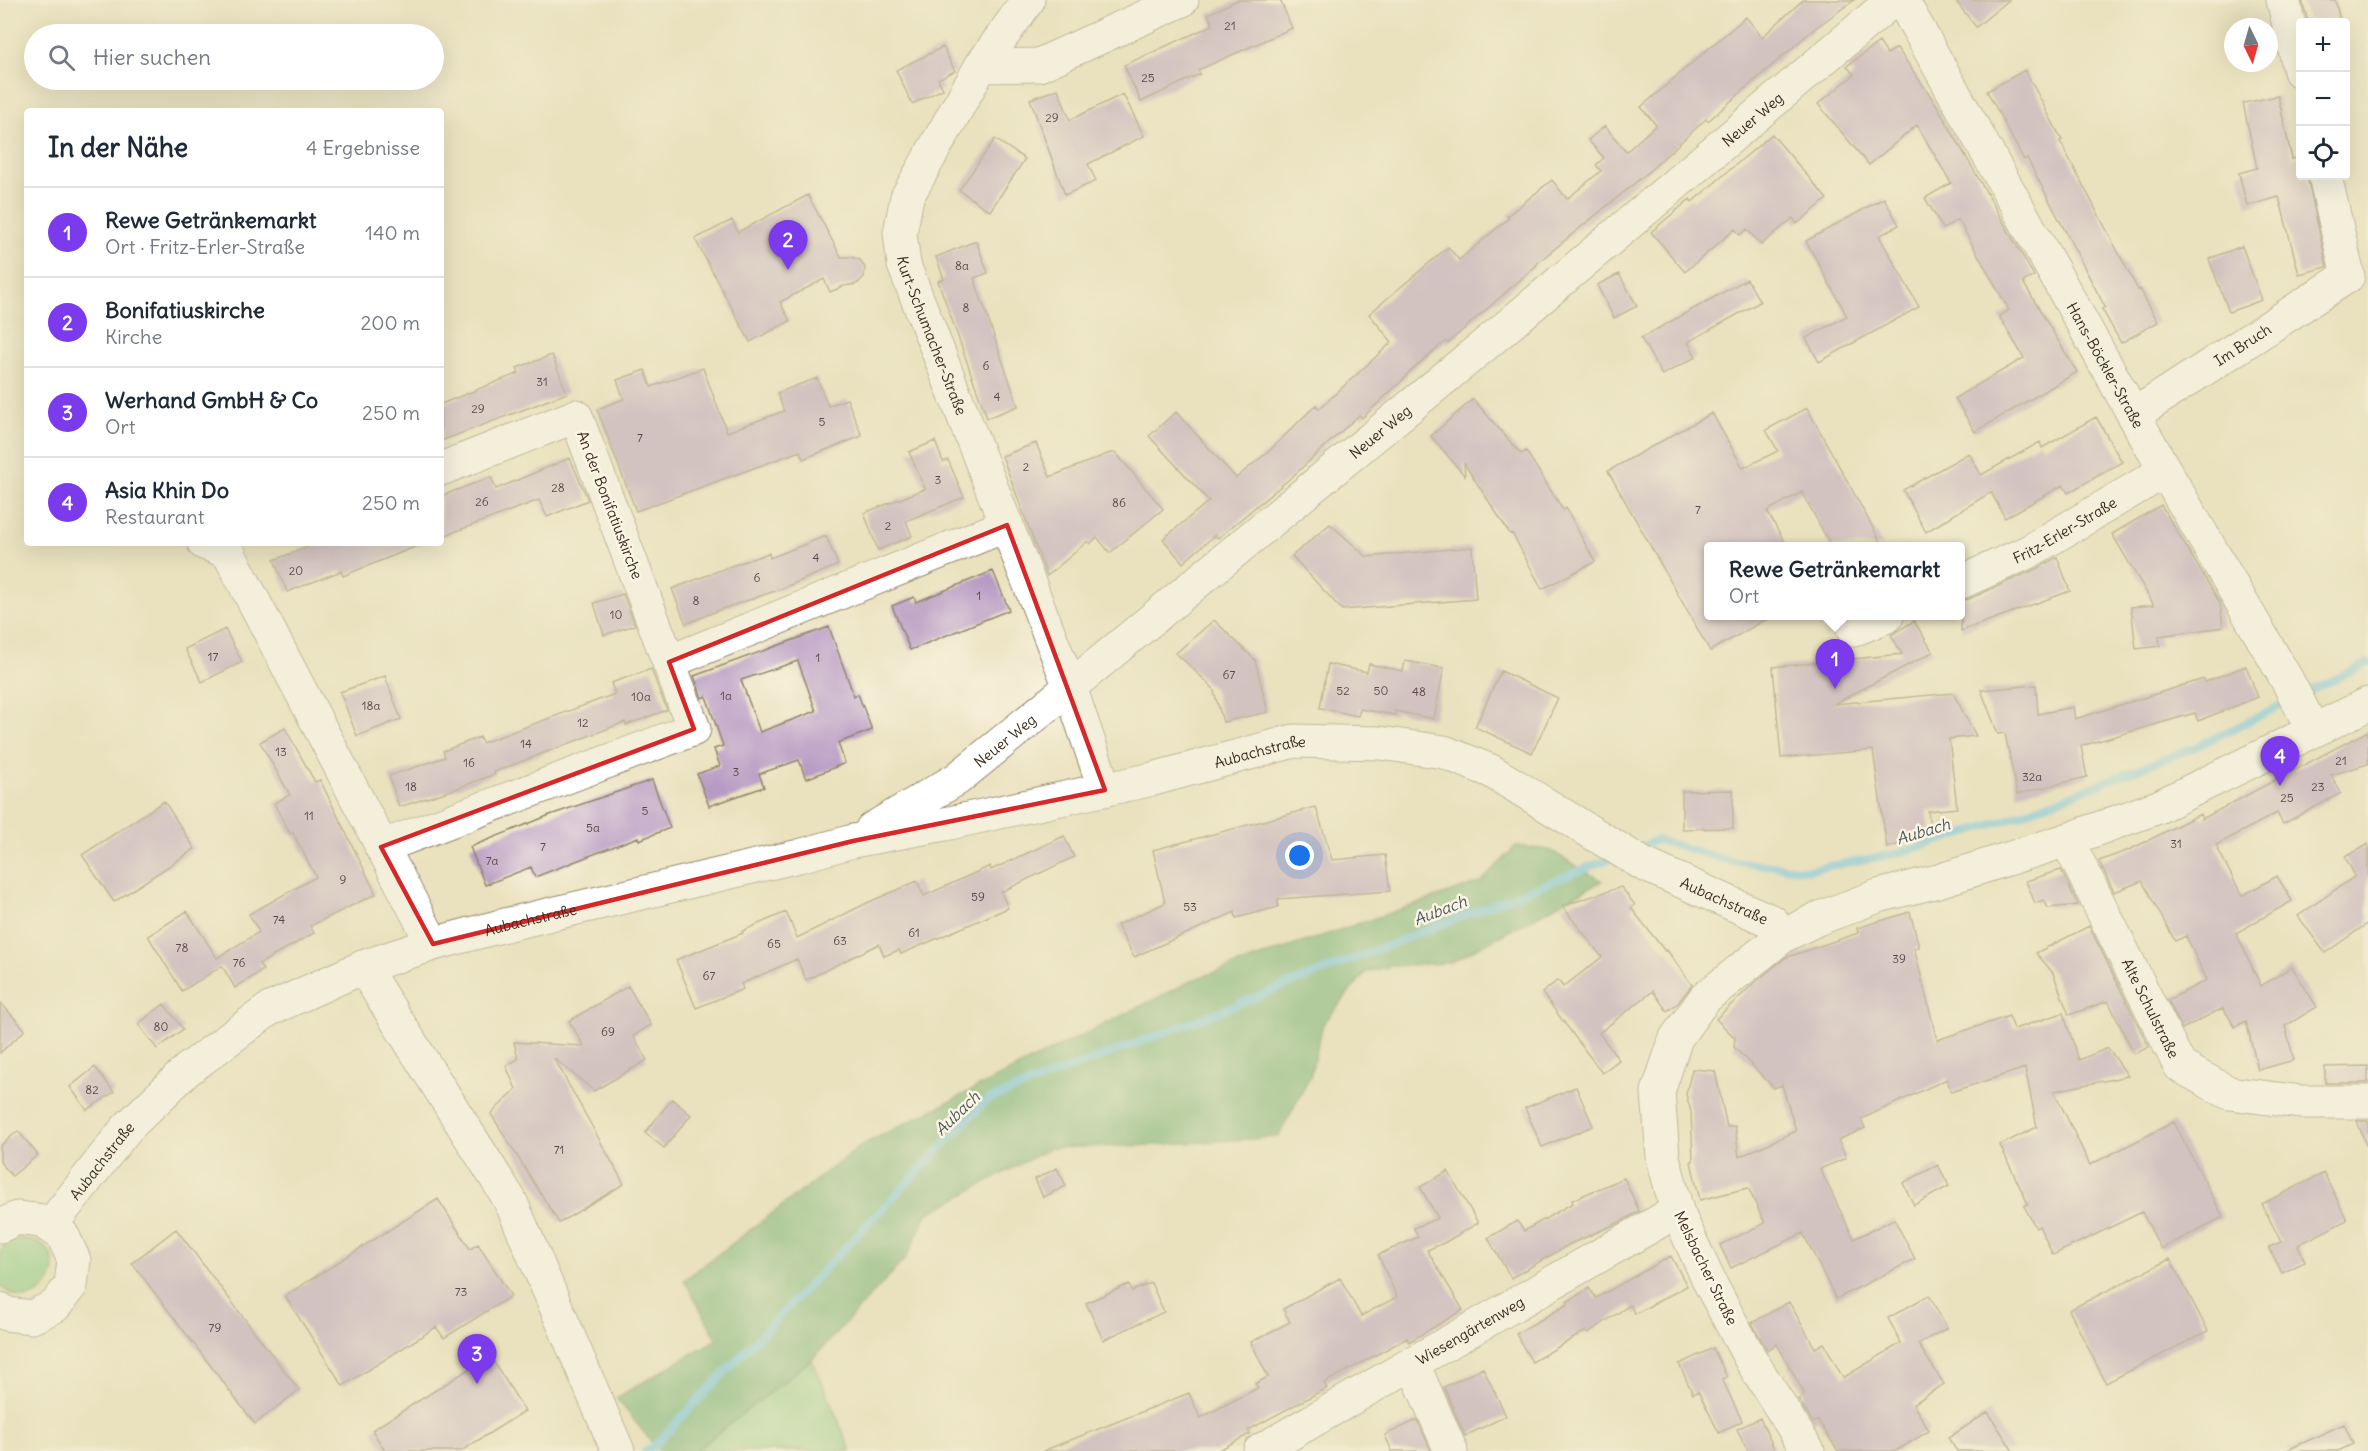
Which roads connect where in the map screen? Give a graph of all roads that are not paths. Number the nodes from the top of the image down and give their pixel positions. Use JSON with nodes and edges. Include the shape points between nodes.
{"nodes":[{"id":1,"x":1029,"y":0,"type":"edge"},
{"id":2,"x":1182,"y":0,"type":"edge"},
{"id":3,"x":1893,"y":0,"type":"edge"},
{"id":4,"x":1902,"y":0,"type":"edge"},
{"id":5,"x":2283,"y":0,"type":"edge"},
{"id":6,"x":2296,"y":51,"type":"edge"},
{"id":7,"x":981,"y":66,"type":"junction"},
{"id":8,"x":2326,"y":180,"type":"edge"},
{"id":9,"x":2358,"y":272,"type":"edge"},
{"id":10,"x":2135,"y":414,"type":"junction"},
{"id":11,"x":444,"y":468,"type":"edge"},
{"id":12,"x":2165,"y":471,"type":"junction"},
{"id":13,"x":1007,"y":525,"type":"junction"},
{"id":14,"x":228,"y":546,"type":"edge"},
{"id":15,"x":1965,"y":580,"type":"edge"},
{"id":16,"x":1876,"y":620,"type":"edge"},
{"id":17,"x":1853,"y":630,"type":"dead end"},
{"id":18,"x":669,"y":662,"type":"junction"},
{"id":19,"x":1070,"y":687,"type":"junction"},
{"id":20,"x":2368,"y":704,"type":"edge"},
{"id":21,"x":2301,"y":706,"type":"junction"},
{"id":22,"x":1104,"y":790,"type":"junction"},
{"id":23,"x":2067,"y":840,"type":"junction"},
{"id":24,"x":853,"y":841,"type":"junction"},
{"id":25,"x":381,"y":847,"type":"junction"},
{"id":26,"x":1783,"y":936,"type":"junction"},
{"id":27,"x":433,"y":944,"type":"junction"},
{"id":28,"x":363,"y":967,"type":"junction"},
{"id":29,"x":2368,"y":1102,"type":"edge"},
{"id":30,"x":1677,"y":1211,"type":"junction"},
{"id":31,"x":51,"y":1225,"type":"junction"},
{"id":32,"x":0,"y":1226,"type":"edge"},
{"id":33,"x":0,"y":1309,"type":"edge"},
{"id":34,"x":1413,"y":1364,"type":"junction"},
{"id":35,"x":616,"y":1447,"type":"edge"},
{"id":36,"x":1260,"y":1451,"type":"edge"},
{"id":37,"x":1451,"y":1451,"type":"edge"},
{"id":38,"x":1808,"y":1451,"type":"edge"}],
"edges":[{"from":1,"to":7,"type":"street","name":"Kurt-Schumacher-Straße"},
{"from":2,"to":7,"type":"street","via":[[1039,64]]},
{"from":3,"to":19,"type":"street","name":"Neuer Weg","via":[[1504,329]]},
{"from":4,"to":10,"type":"street","name":"Hans-Böckler-Straße"},
{"from":5,"to":6,"type":"street"},
{"from":7,"to":13,"type":"street","name":"Kurt-Schumacher-Straße","via":[[907,197],[900,233],[904,265]]},
{"from":8,"to":9,"type":"street","name":"Im Bruch"},
{"from":9,"to":10,"type":"street","name":"Im Bruch"},
{"from":10,"to":12,"type":"street","name":"Hans-Böckler-Straße"},
{"from":11,"to":18,"type":"street","name":"An der Bonifatiuskirche","via":[[576,416]]},
{"from":12,"to":15,"type":"street","name":"Fritz-Erler-Straße","via":[[2028,552]]},
{"from":12,"to":21,"type":"street","name":"Hans-Böckler-Straße"},
{"from":13,"to":18,"type":"street"},
{"from":13,"to":19,"type":"street","name":"Kurt-Schumacher-Straße"},
{"from":14,"to":25,"type":"street"},
{"from":16,"to":17,"type":"street"},
{"from":18,"to":25,"type":"street","name":"An der Bonifatiuskirche","via":[[694,729]]},
{"from":19,"to":22,"type":"street"},
{"from":19,"to":24,"type":"street","name":"Neuer Weg","via":[[957,779]]},
{"from":20,"to":21,"type":"street","name":"Aubachstraße"},
{"from":21,"to":23,"type":"street","name":"Aubachstraße","via":[[2158,807]]},
{"from":22,"to":24,"type":"street","name":"Aubachstraße"},
{"from":22,"to":26,"type":"street","name":"Aubachstraße","via":[[1294,741],[1380,743],[1444,752],[1491,771],[1643,864],[1773,922]]},
{"from":23,"to":26,"type":"street","name":"Aubachstraße","via":[[1878,896],[1832,912]]},
{"from":23,"to":29,"type":"street","name":"Alte Schulstraße","via":[[2180,1066],[2229,1093],[2301,1102]]},
{"from":24,"to":27,"type":"street","name":"Aubachstraße"},
{"from":25,"to":27,"type":"street"},
{"from":26,"to":30,"type":"street","name":"Melsbacher Straße","via":[[1705,998],[1676,1038],[1658,1092],[1663,1157]]},
{"from":27,"to":28,"type":"street","name":"Aubachstraße"},
{"from":28,"to":31,"type":"street","name":"Aubachstraße","via":[[268,1010],[187,1070],[126,1129]]},
{"from":28,"to":35,"type":"street","via":[[510,1200]]},
{"from":30,"to":34,"type":"street","name":"Wiesengärtenweg"},
{"from":30,"to":38,"type":"street","name":"Melsbacher Straße","via":[[1746,1350]]},
{"from":31,"to":32,"type":"street","via":[[17,1218]]},
{"from":31,"to":33,"type":"street","via":[[63,1236],[74,1260],[70,1285],[55,1306],[32,1317],[6,1314]]},
{"from":34,"to":36,"type":"street","name":"Wiesengärtenweg"},
{"from":34,"to":37,"type":"street"}]}
